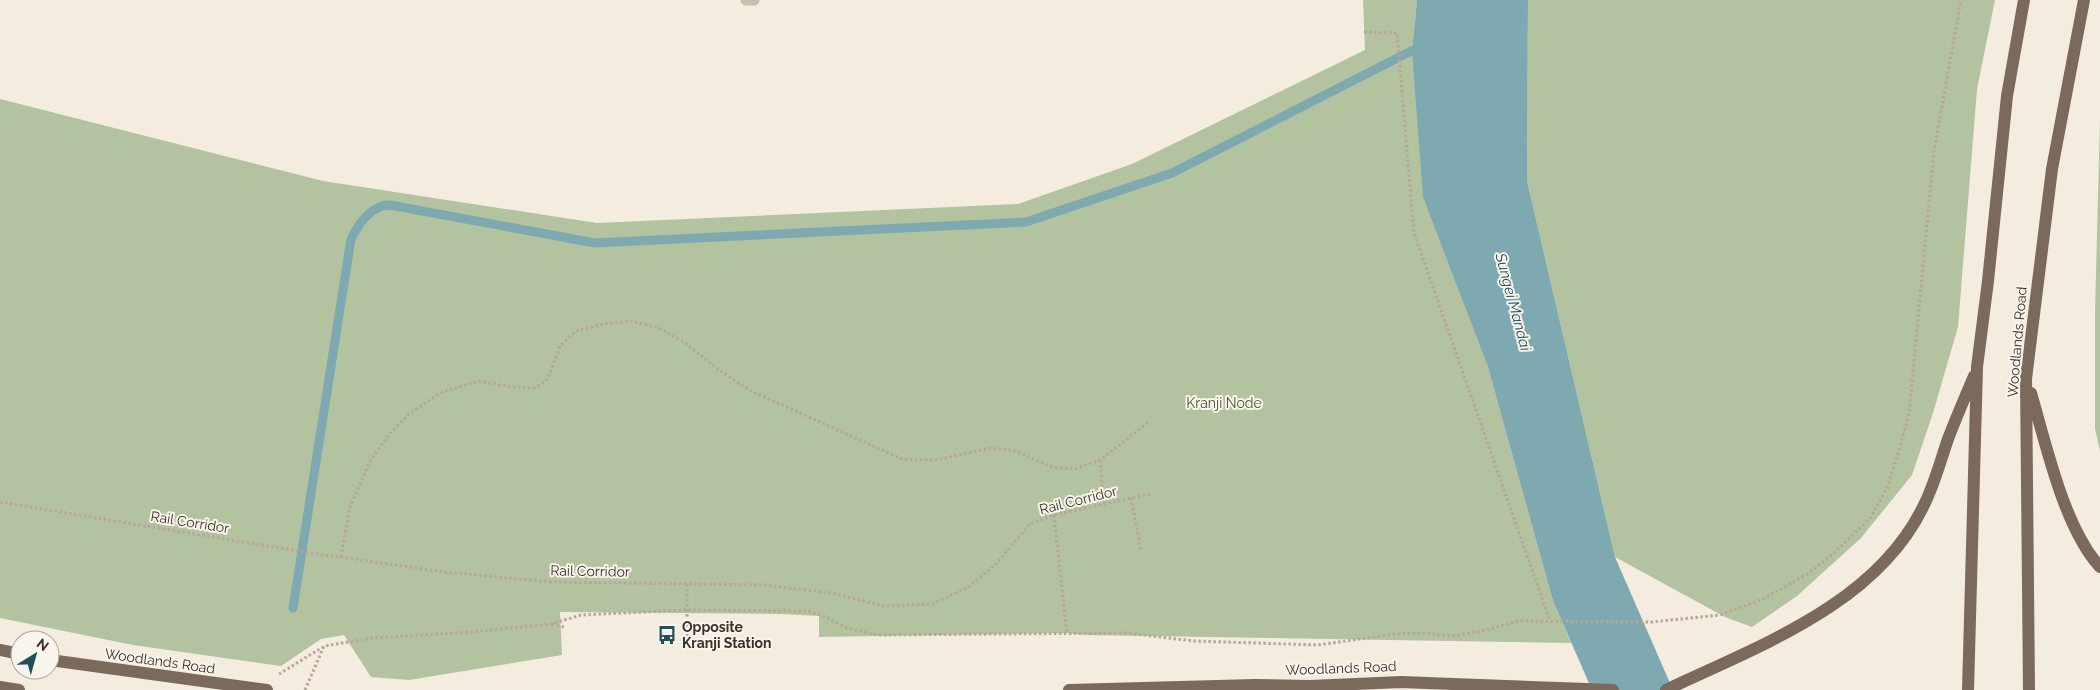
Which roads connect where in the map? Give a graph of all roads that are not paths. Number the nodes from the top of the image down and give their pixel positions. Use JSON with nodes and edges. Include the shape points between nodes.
{"nodes":[{"id":1,"x":746,"y":0,"type":"edge"},
{"id":2,"x":754,"y":0,"type":"edge"},
{"id":3,"x":2024,"y":0,"type":"edge"},
{"id":4,"x":2084,"y":0,"type":"edge"},
{"id":5,"x":1978,"y":367,"type":"junction"},
{"id":6,"x":2026,"y":379,"type":"junction"},
{"id":7,"x":2100,"y":567,"type":"edge"},
{"id":8,"x":60,"y":662,"type":"edge"},
{"id":9,"x":1401,"y":682,"type":"junction"},
{"id":10,"x":0,"y":686,"type":"edge"},
{"id":11,"x":19,"y":690,"type":"edge"},
{"id":12,"x":267,"y":690,"type":"edge"},
{"id":13,"x":1069,"y":690,"type":"edge"},
{"id":14,"x":1421,"y":690,"type":"edge"},
{"id":15,"x":1613,"y":690,"type":"edge"},
{"id":16,"x":1666,"y":690,"type":"edge"},
{"id":17,"x":1968,"y":690,"type":"edge"},
{"id":18,"x":2029,"y":690,"type":"edge"}],
"edges":[{"from":1,"to":2,"type":"lane"},
{"from":3,"to":5,"type":"main road","via":[[2007,96]]},
{"from":4,"to":6,"type":"main road","name":"Woodlands Road","via":[[2052,169]]},
{"from":5,"to":16,"type":"main road","via":[[1923,508],[1901,542],[1870,577],[1790,630]]},
{"from":5,"to":17,"type":"main road"},
{"from":6,"to":7,"type":"main road","via":[[2065,504],[2080,538]]},
{"from":6,"to":18,"type":"main road","name":"Woodlands Road"},
{"from":8,"to":12,"type":"main road","name":"Woodlands Road"},
{"from":9,"to":13,"type":"main road","name":"Woodlands Road"},
{"from":9,"to":14,"type":"main road"},
{"from":9,"to":15,"type":"main road","name":"Woodlands Road"},
{"from":10,"to":11,"type":"main road"}]}
